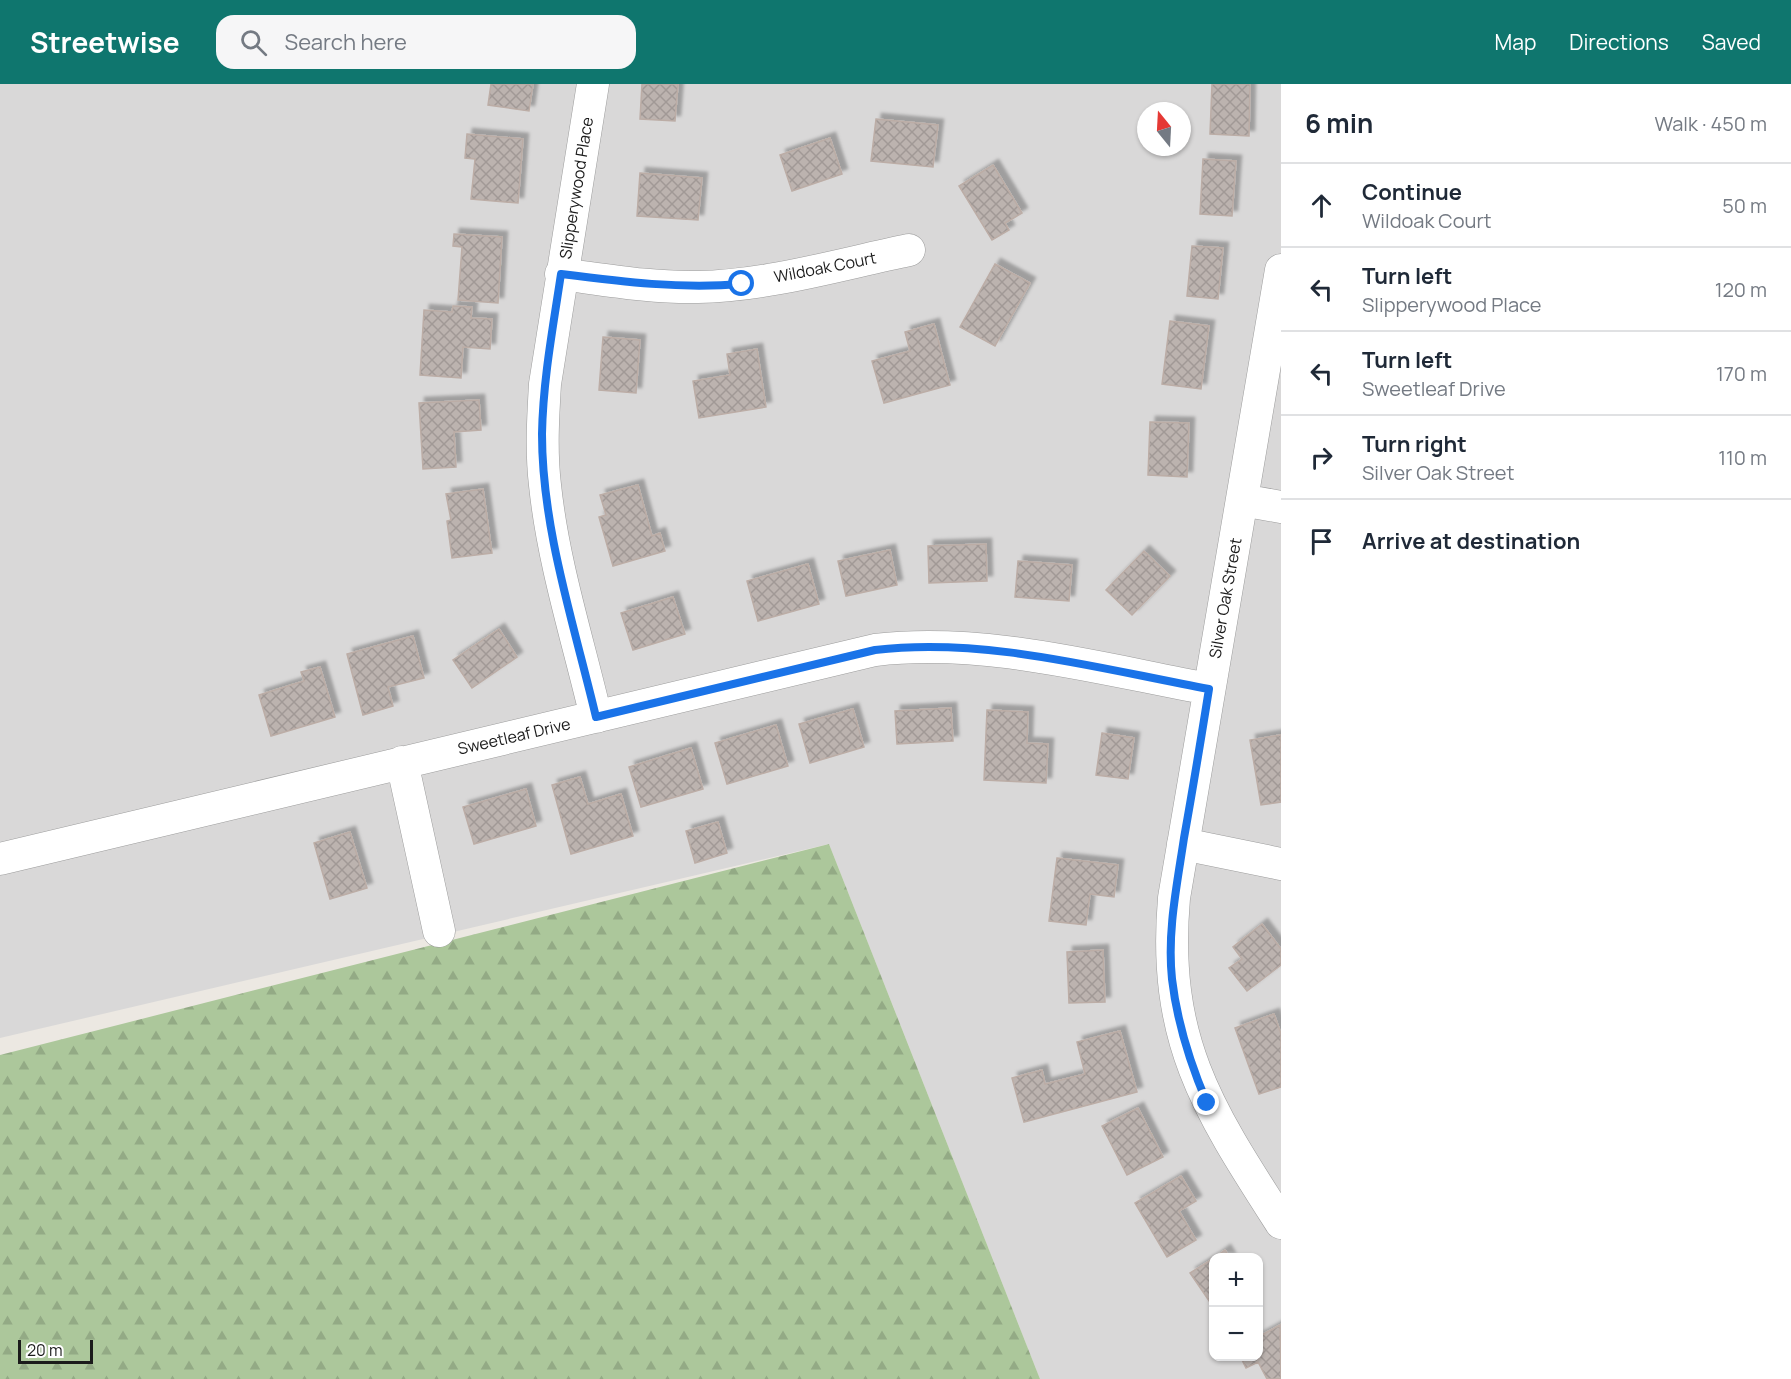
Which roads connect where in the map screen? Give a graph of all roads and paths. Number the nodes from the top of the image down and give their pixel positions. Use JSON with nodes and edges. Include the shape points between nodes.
{"nodes":[{"id":1,"x":593,"y":84,"type":"edge"},
{"id":2,"x":909,"y":250,"type":"dead end"},
{"id":3,"x":1281,"y":270,"type":"edge"},
{"id":4,"x":561,"y":274,"type":"junction"},
{"id":5,"x":1242,"y":500,"type":"junction"},
{"id":6,"x":1281,"y":507,"type":"edge"},
{"id":7,"x":1209,"y":689,"type":"junction"},
{"id":8,"x":596,"y":717,"type":"junction"},
{"id":9,"x":402,"y":762,"type":"junction"},
{"id":10,"x":1183,"y":844,"type":"junction"},
{"id":11,"x":0,"y":859,"type":"edge"},
{"id":12,"x":1281,"y":864,"type":"edge"},
{"id":13,"x":439,"y":931,"type":"dead end"},
{"id":14,"x":1281,"y":1223,"type":"edge"}],
"edges":[{"from":1,"to":4,"type":"street","name":"Slipperywood Place"},
{"from":2,"to":4,"type":"street","name":"Wildoak Court","via":[[742,284],[699,287],[654,286]]},
{"from":3,"to":5,"type":"street","name":"Silver Oak Street"},
{"from":4,"to":8,"type":"street","name":"Slipperywood Place","via":[[545,384],[545,484],[552,534]]},
{"from":5,"to":6,"type":"street"},
{"from":5,"to":7,"type":"street","name":"Silver Oak Street"},
{"from":7,"to":8,"type":"street","name":"Sweetleaf Drive","via":[[1035,657],[950,646],[913,646],[875,650]]},
{"from":7,"to":10,"type":"street","name":"Silver Oak Street"},
{"from":8,"to":9,"type":"street","name":"Sweetleaf Drive"},
{"from":9,"to":11,"type":"street","name":"Sweetleaf Drive"},
{"from":9,"to":13,"type":"street"},
{"from":10,"to":12,"type":"street"},
{"from":10,"to":14,"type":"street","name":"Silver Oak Street","via":[[1171,938],[1179,1018],[1192,1068],[1207,1103]]}]}
